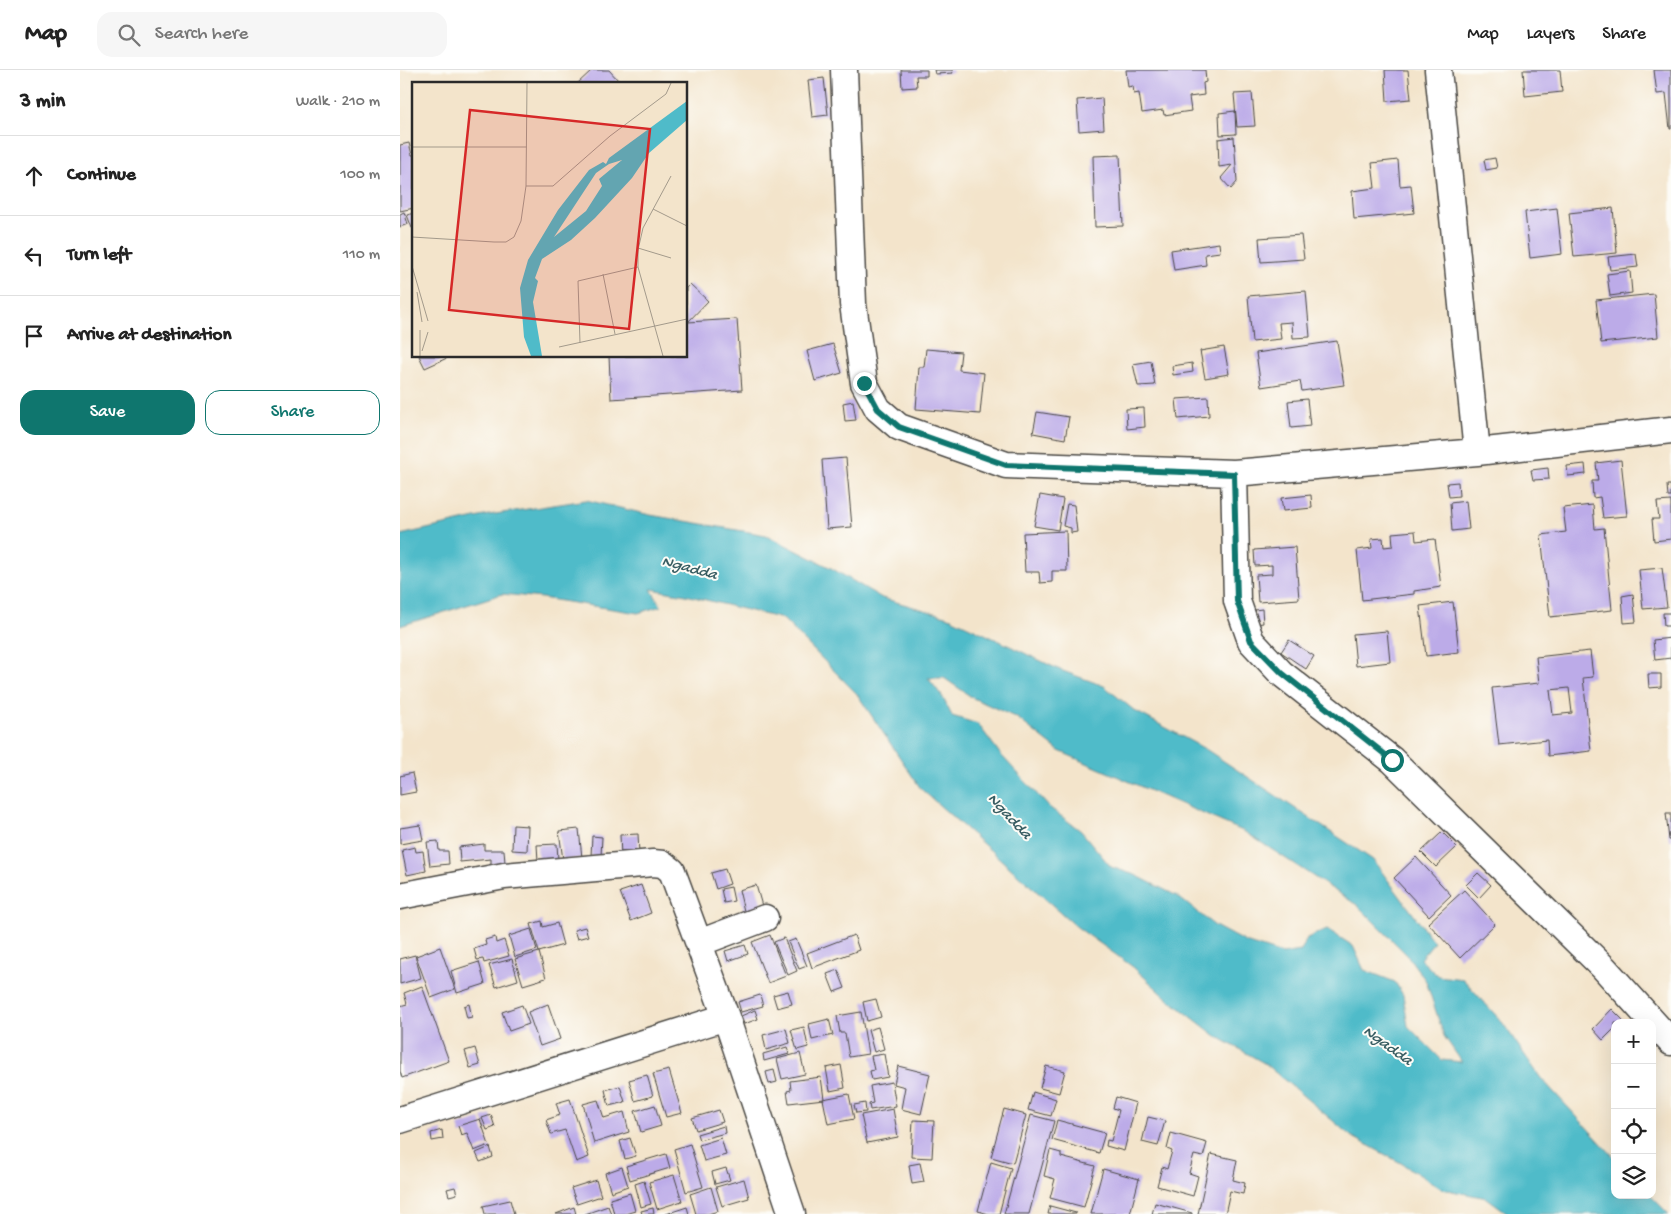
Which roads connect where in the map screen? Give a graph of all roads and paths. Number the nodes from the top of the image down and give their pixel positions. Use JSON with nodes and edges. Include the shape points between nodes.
{"nodes":[{"id":1,"x":844,"y":70,"type":"edge"},
{"id":2,"x":1438,"y":70,"type":"edge"},
{"id":3,"x":1671,"y":430,"type":"edge"},
{"id":4,"x":1477,"y":452,"type":"junction"},
{"id":5,"x":1234,"y":474,"type":"junction"},
{"id":6,"x":400,"y":896,"type":"edge"},
{"id":7,"x":765,"y":918,"type":"dead end"},
{"id":8,"x":699,"y":943,"type":"junction"},
{"id":9,"x":726,"y":1017,"type":"junction"},
{"id":10,"x":1671,"y":1042,"type":"edge"},
{"id":11,"x":400,"y":1120,"type":"edge"},
{"id":12,"x":792,"y":1214,"type":"edge"}],
"edges":[{"from":1,"to":5,"type":"street","via":[[853,304],[864,383],[878,409],[899,427],[1006,465]]},
{"from":2,"to":4,"type":"street"},
{"from":3,"to":4,"type":"street"},
{"from":4,"to":5,"type":"street"},
{"from":5,"to":10,"type":"street","via":[[1237,601],[1251,641],[1282,673],[1392,760],[1604,968]]},
{"from":6,"to":8,"type":"street","via":[[504,876],[663,864],[672,871]]},
{"from":7,"to":8,"type":"street"},
{"from":8,"to":9,"type":"street"},
{"from":9,"to":11,"type":"street"},
{"from":9,"to":12,"type":"street"}]}
